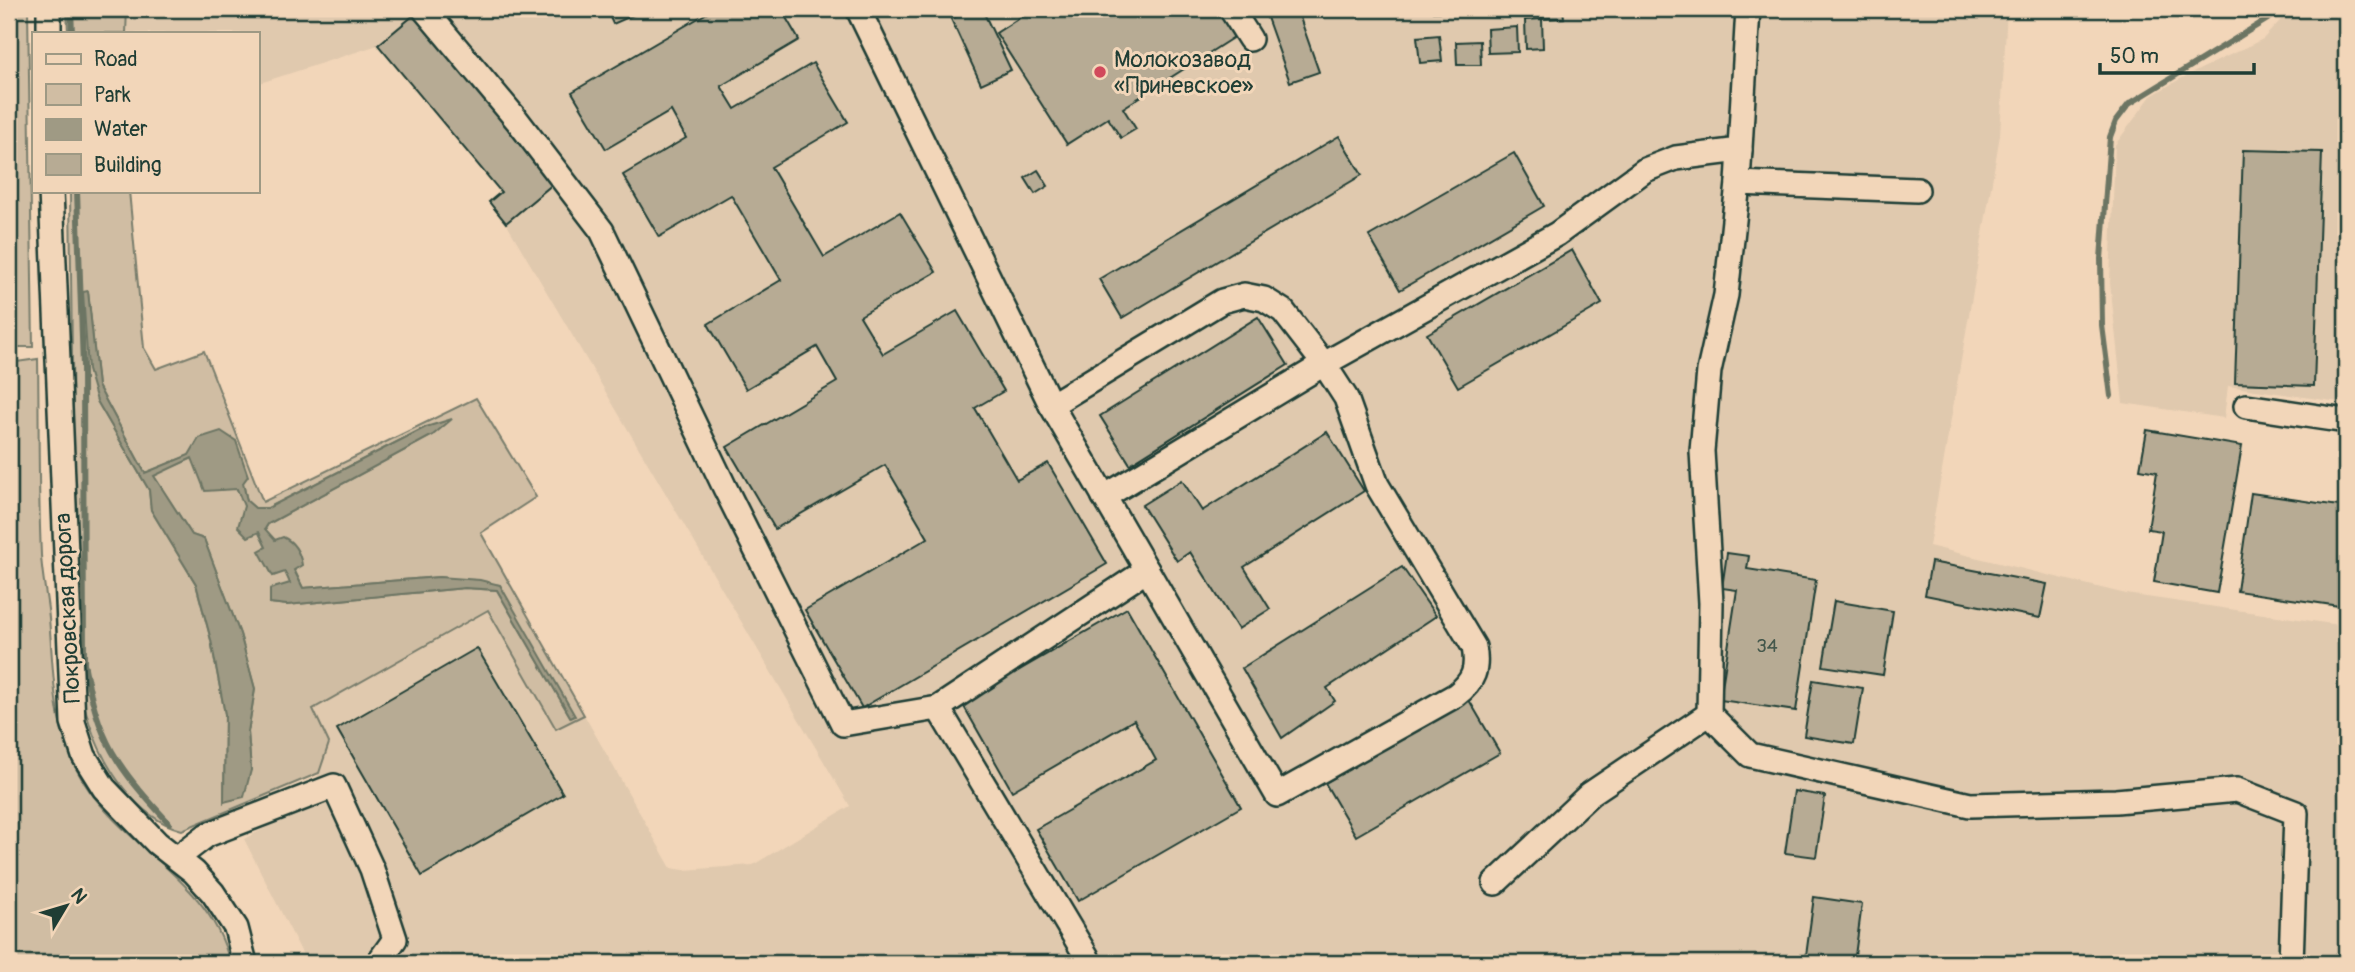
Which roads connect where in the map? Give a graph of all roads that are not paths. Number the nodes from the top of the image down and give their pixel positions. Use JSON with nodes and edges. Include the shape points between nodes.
{"nodes":[{"id":1,"x":49,"y":9,"type":"edge"},
{"id":2,"x":424,"y":9,"type":"edge"},
{"id":3,"x":858,"y":9,"type":"edge"},
{"id":4,"x":1231,"y":9,"type":"edge"},
{"id":5,"x":1748,"y":9,"type":"edge"},
{"id":6,"x":49,"y":32,"type":"edge"},
{"id":7,"x":1250,"y":39,"type":"dead end"},
{"id":8,"x":1740,"y":149,"type":"junction"},
{"id":9,"x":1738,"y":183,"type":"junction"},
{"id":10,"x":1917,"y":190,"type":"dead end"},
{"id":11,"x":51,"y":192,"type":"edge"},
{"id":12,"x":1324,"y":364,"type":"junction"},
{"id":13,"x":1051,"y":405,"type":"junction"},
{"id":14,"x":2246,"y":407,"type":"dead end"},
{"id":15,"x":2346,"y":421,"type":"edge"},
{"id":16,"x":1104,"y":497,"type":"junction"},
{"id":17,"x":1147,"y":570,"type":"junction"},
{"id":18,"x":938,"y":708,"type":"junction"},
{"id":19,"x":1709,"y":714,"type":"junction"},
{"id":20,"x":177,"y":858,"type":"junction"},
{"id":21,"x":1495,"y":883,"type":"dead end"},
{"id":22,"x":1087,"y":957,"type":"dead end"},
{"id":23,"x":245,"y":963,"type":"edge"},
{"id":24,"x":379,"y":963,"type":"edge"},
{"id":25,"x":2291,"y":963,"type":"edge"}],
"edges":[{"from":1,"to":6,"type":"street"},
{"from":2,"to":18,"type":"street","via":[[602,231],[843,723]]},
{"from":3,"to":13,"type":"street"},
{"from":4,"to":7,"type":"street"},
{"from":5,"to":8,"type":"street"},
{"from":8,"to":9,"type":"street"},
{"from":8,"to":12,"type":"street","via":[[1676,158],[1645,170],[1557,234]]},
{"from":9,"to":10,"type":"street"},
{"from":9,"to":19,"type":"street","via":[[1726,295],[1709,371],[1702,451],[1711,603]]},
{"from":11,"to":20,"type":"street","name":"Покровская дорога","via":[[73,722],[104,789]]},
{"from":12,"to":13,"type":"street","via":[[1283,311],[1264,299],[1244,295],[1222,302]]},
{"from":12,"to":16,"type":"street"},
{"from":12,"to":17,"type":"street","via":[[1346,398],[1377,485],[1474,647],[1478,665],[1470,684],[1278,795]]},
{"from":13,"to":16,"type":"street"},
{"from":14,"to":15,"type":"street"},
{"from":16,"to":17,"type":"street"},
{"from":17,"to":18,"type":"street"},
{"from":18,"to":22,"type":"street"},
{"from":19,"to":21,"type":"street","via":[[1591,794]]},
{"from":19,"to":25,"type":"street","via":[[1750,755],[1970,805],[2116,801],[2237,789],[2297,813]]},
{"from":20,"to":23,"type":"street","name":"Покровская дорога","via":[[212,893],[236,928]]},
{"from":20,"to":24,"type":"street","via":[[207,835],[334,786],[372,869],[394,939]]}]}
